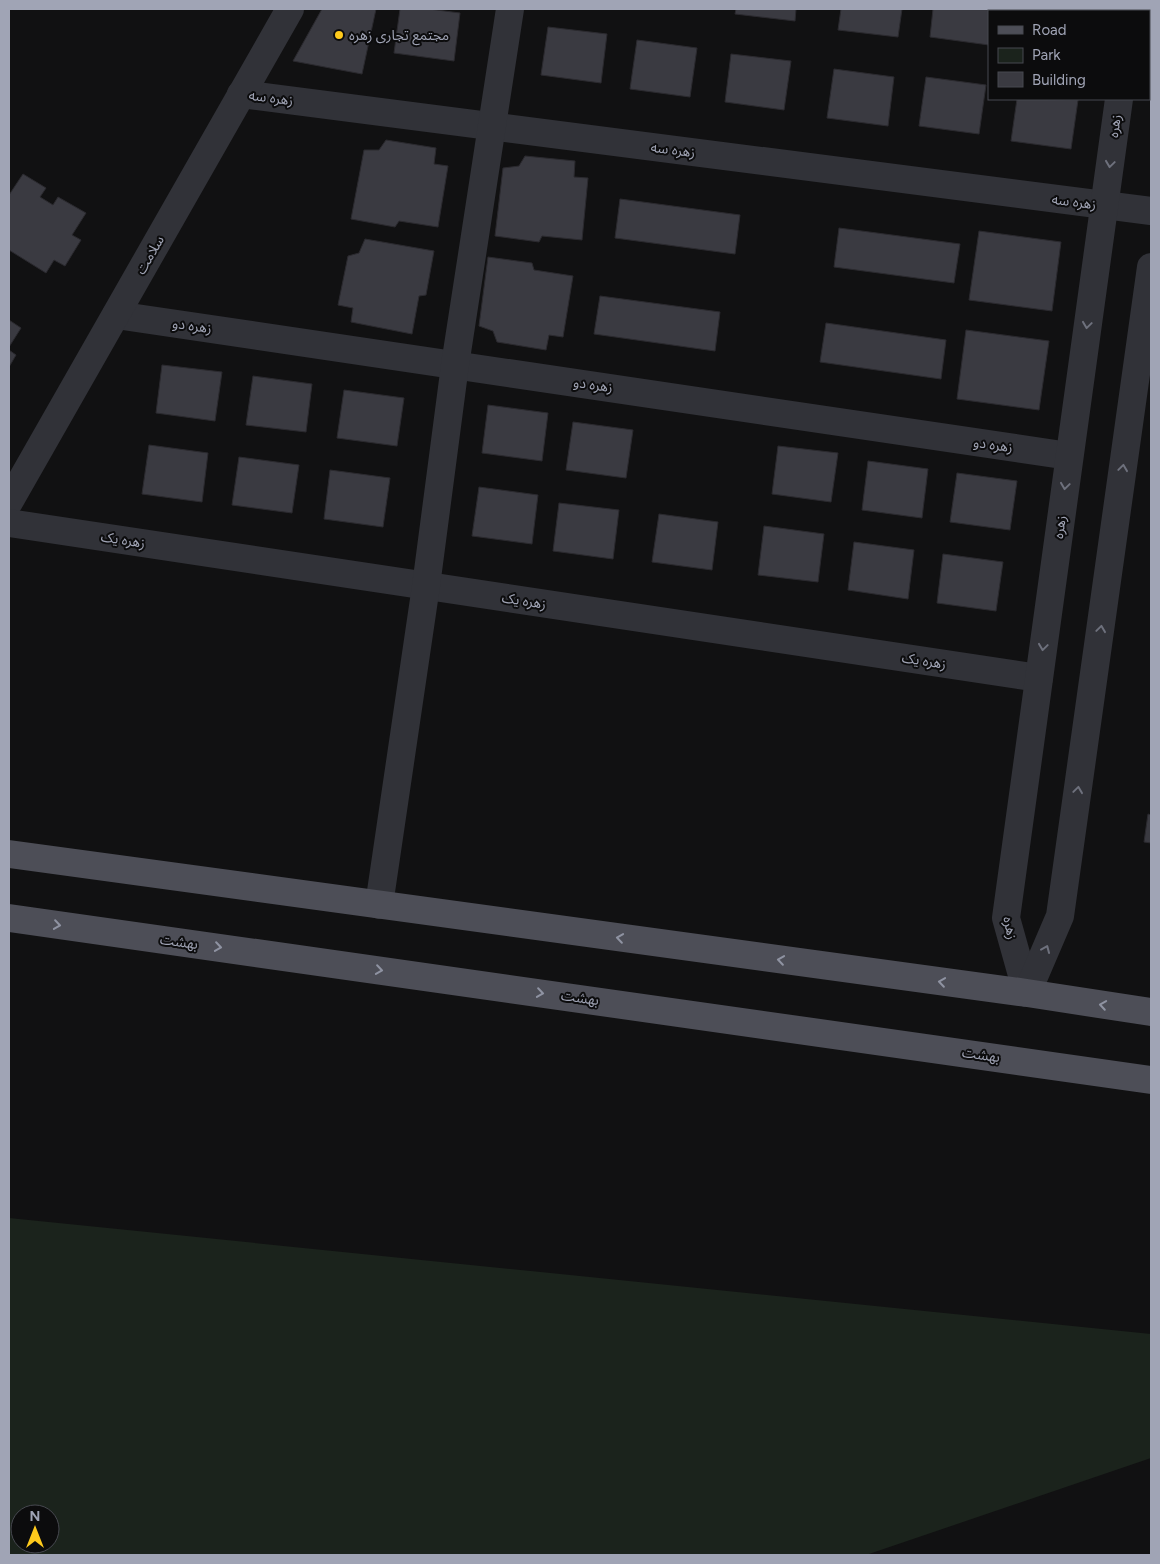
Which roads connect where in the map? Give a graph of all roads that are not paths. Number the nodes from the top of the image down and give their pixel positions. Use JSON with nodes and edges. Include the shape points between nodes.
{"nodes":[{"id":1,"x":290,"y":9,"type":"edge"},
{"id":2,"x":510,"y":9,"type":"edge"},
{"id":3,"x":242,"y":94,"type":"junction"},
{"id":4,"x":1119,"y":100,"type":"edge"},
{"id":5,"x":493,"y":127,"type":"junction"},
{"id":6,"x":1104,"y":206,"type":"junction"},
{"id":7,"x":1151,"y":211,"type":"edge"},
{"id":8,"x":1151,"y":266,"type":"edge"},
{"id":9,"x":116,"y":315,"type":"junction"},
{"id":10,"x":455,"y":365,"type":"junction"},
{"id":11,"x":1069,"y":456,"type":"junction"},
{"id":12,"x":9,"y":502,"type":"edge"},
{"id":13,"x":9,"y":523,"type":"edge"},
{"id":14,"x":426,"y":586,"type":"junction"},
{"id":15,"x":1039,"y":678,"type":"junction"},
{"id":16,"x":9,"y":854,"type":"edge"},
{"id":17,"x":379,"y":904,"type":"junction"},
{"id":18,"x":9,"y":918,"type":"edge"},
{"id":19,"x":1027,"y":994,"type":"junction"},
{"id":20,"x":1151,"y":1012,"type":"edge"},
{"id":21,"x":1151,"y":1080,"type":"edge"}],
"edges":[{"from":1,"to":3,"type":"street","name":"سلامت"},
{"from":2,"to":5,"type":"street"},
{"from":3,"to":5,"type":"street","name":"زهره سه"},
{"from":3,"to":9,"type":"street","name":"سلامت"},
{"from":4,"to":6,"type":"street","name":"زهره","one_way":true},
{"from":5,"to":6,"type":"street","name":"زهره سه"},
{"from":5,"to":10,"type":"street"},
{"from":6,"to":7,"type":"street","name":"زهره سه"},
{"from":6,"to":11,"type":"street","name":"زهره","one_way":true},
{"from":19,"to":8,"type":"street","one_way":true,"via":[[1060,916]]},
{"from":9,"to":10,"type":"street","name":"زهره دو"},
{"from":9,"to":12,"type":"street","name":"سلامت"},
{"from":10,"to":11,"type":"street","name":"زهره دو"},
{"from":10,"to":14,"type":"street"},
{"from":11,"to":15,"type":"street","name":"زهره","one_way":true},
{"from":13,"to":14,"type":"street","name":"زهره یک"},
{"from":14,"to":15,"type":"street","name":"زهره یک"},
{"from":14,"to":17,"type":"street"},
{"from":15,"to":19,"type":"street","name":"زهره","via":[[1006,918]]},
{"from":16,"to":17,"type":"main road"},
{"from":19,"to":17,"type":"main road","one_way":true},
{"from":18,"to":21,"type":"main road","name":"بهشت","one_way":true},
{"from":20,"to":19,"type":"main road","one_way":true}]}
